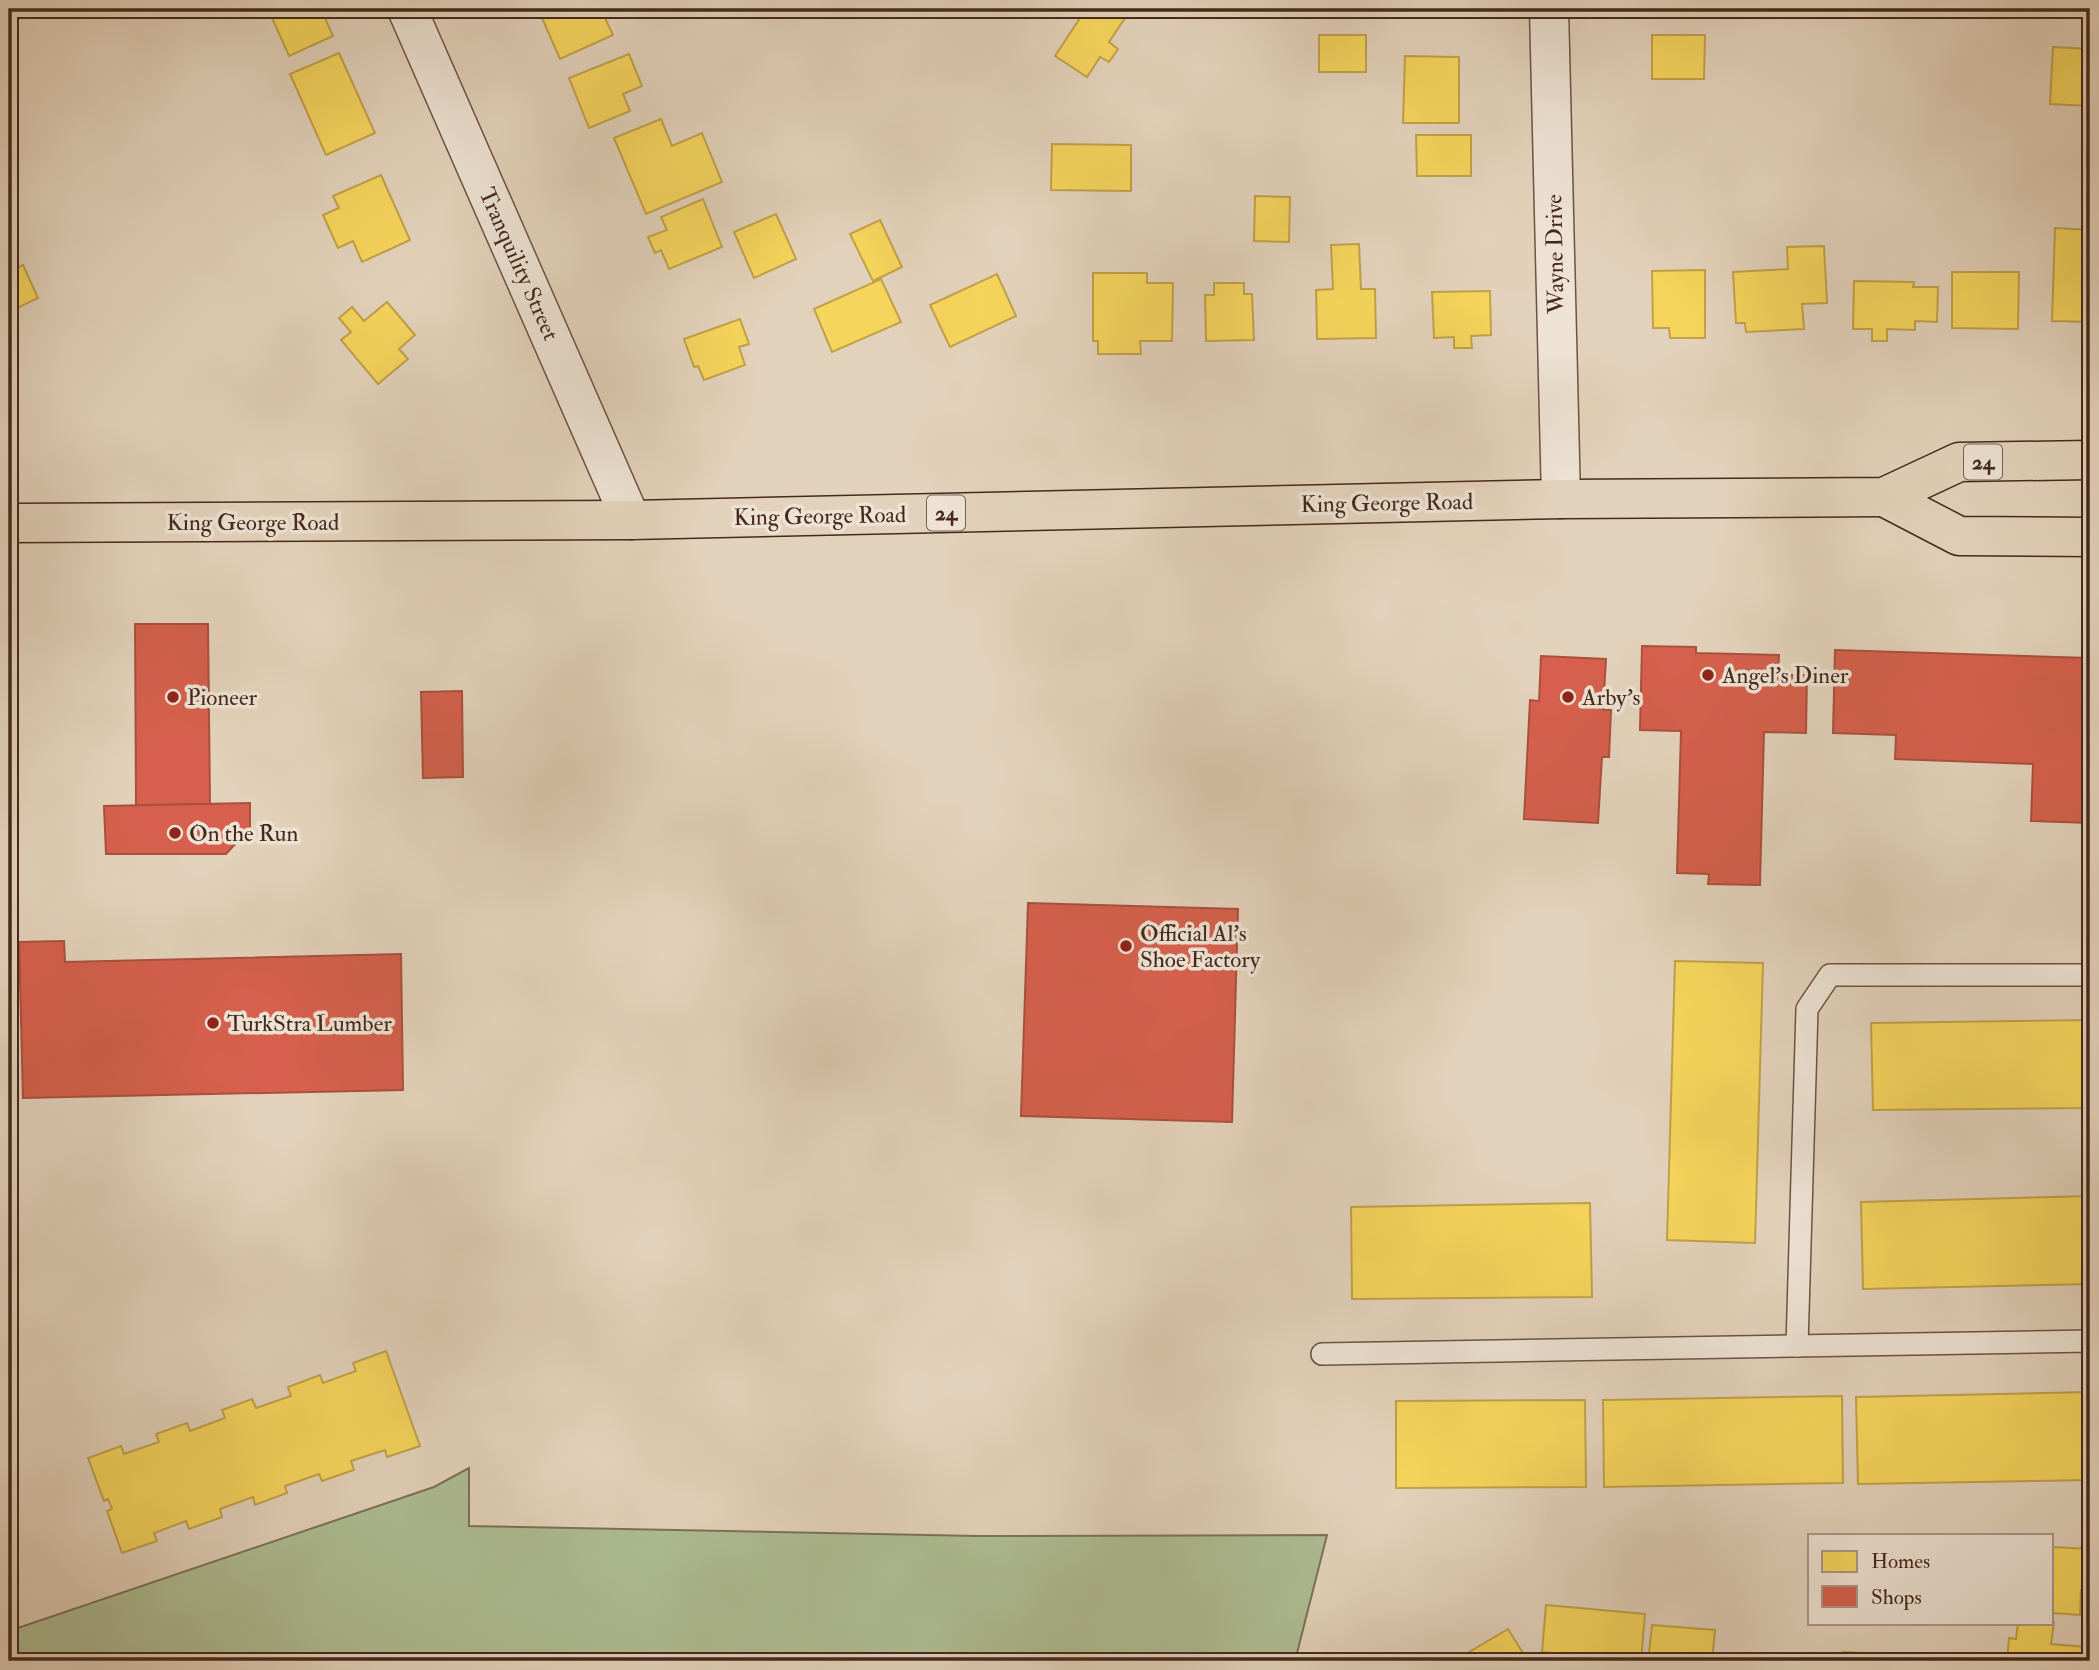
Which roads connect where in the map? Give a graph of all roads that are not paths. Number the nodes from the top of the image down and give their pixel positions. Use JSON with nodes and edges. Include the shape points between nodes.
{"nodes":[{"id":1,"x":407,"y":9,"type":"edge"},
{"id":2,"x":1549,"y":9,"type":"edge"},
{"id":3,"x":2090,"y":460,"type":"edge"},
{"id":4,"x":1884,"y":497,"type":"junction"},
{"id":5,"x":1561,"y":499,"type":"junction"},
{"id":6,"x":631,"y":520,"type":"junction"},
{"id":7,"x":9,"y":523,"type":"edge"},
{"id":8,"x":2090,"y":537,"type":"edge"},
{"id":9,"x":2090,"y":975,"type":"edge"},
{"id":10,"x":2090,"y":1341,"type":"edge"},
{"id":11,"x":1797,"y":1346,"type":"junction"},
{"id":12,"x":1322,"y":1354,"type":"dead end"}],
"edges":[{"from":1,"to":6,"type":"street","name":"Tranquility Street"},
{"from":2,"to":5,"type":"street","name":"Wayne Drive"},
{"from":3,"to":4,"type":"main road","name":"King George Road","number":"24","via":[[1959,462]]},
{"from":4,"to":5,"type":"main road","name":"King George Road","number":"24"},
{"from":4,"to":8,"type":"main road","name":"King George Road","number":"24","via":[[1959,536]]},
{"from":5,"to":6,"type":"main road","name":"King George Road","number":"24"},
{"from":6,"to":7,"type":"main road","name":"King George Road","number":"24"},
{"from":9,"to":11,"type":"lane","via":[[1830,975],[1808,1009]]},
{"from":10,"to":11,"type":"lane"},
{"from":11,"to":12,"type":"lane"}]}
